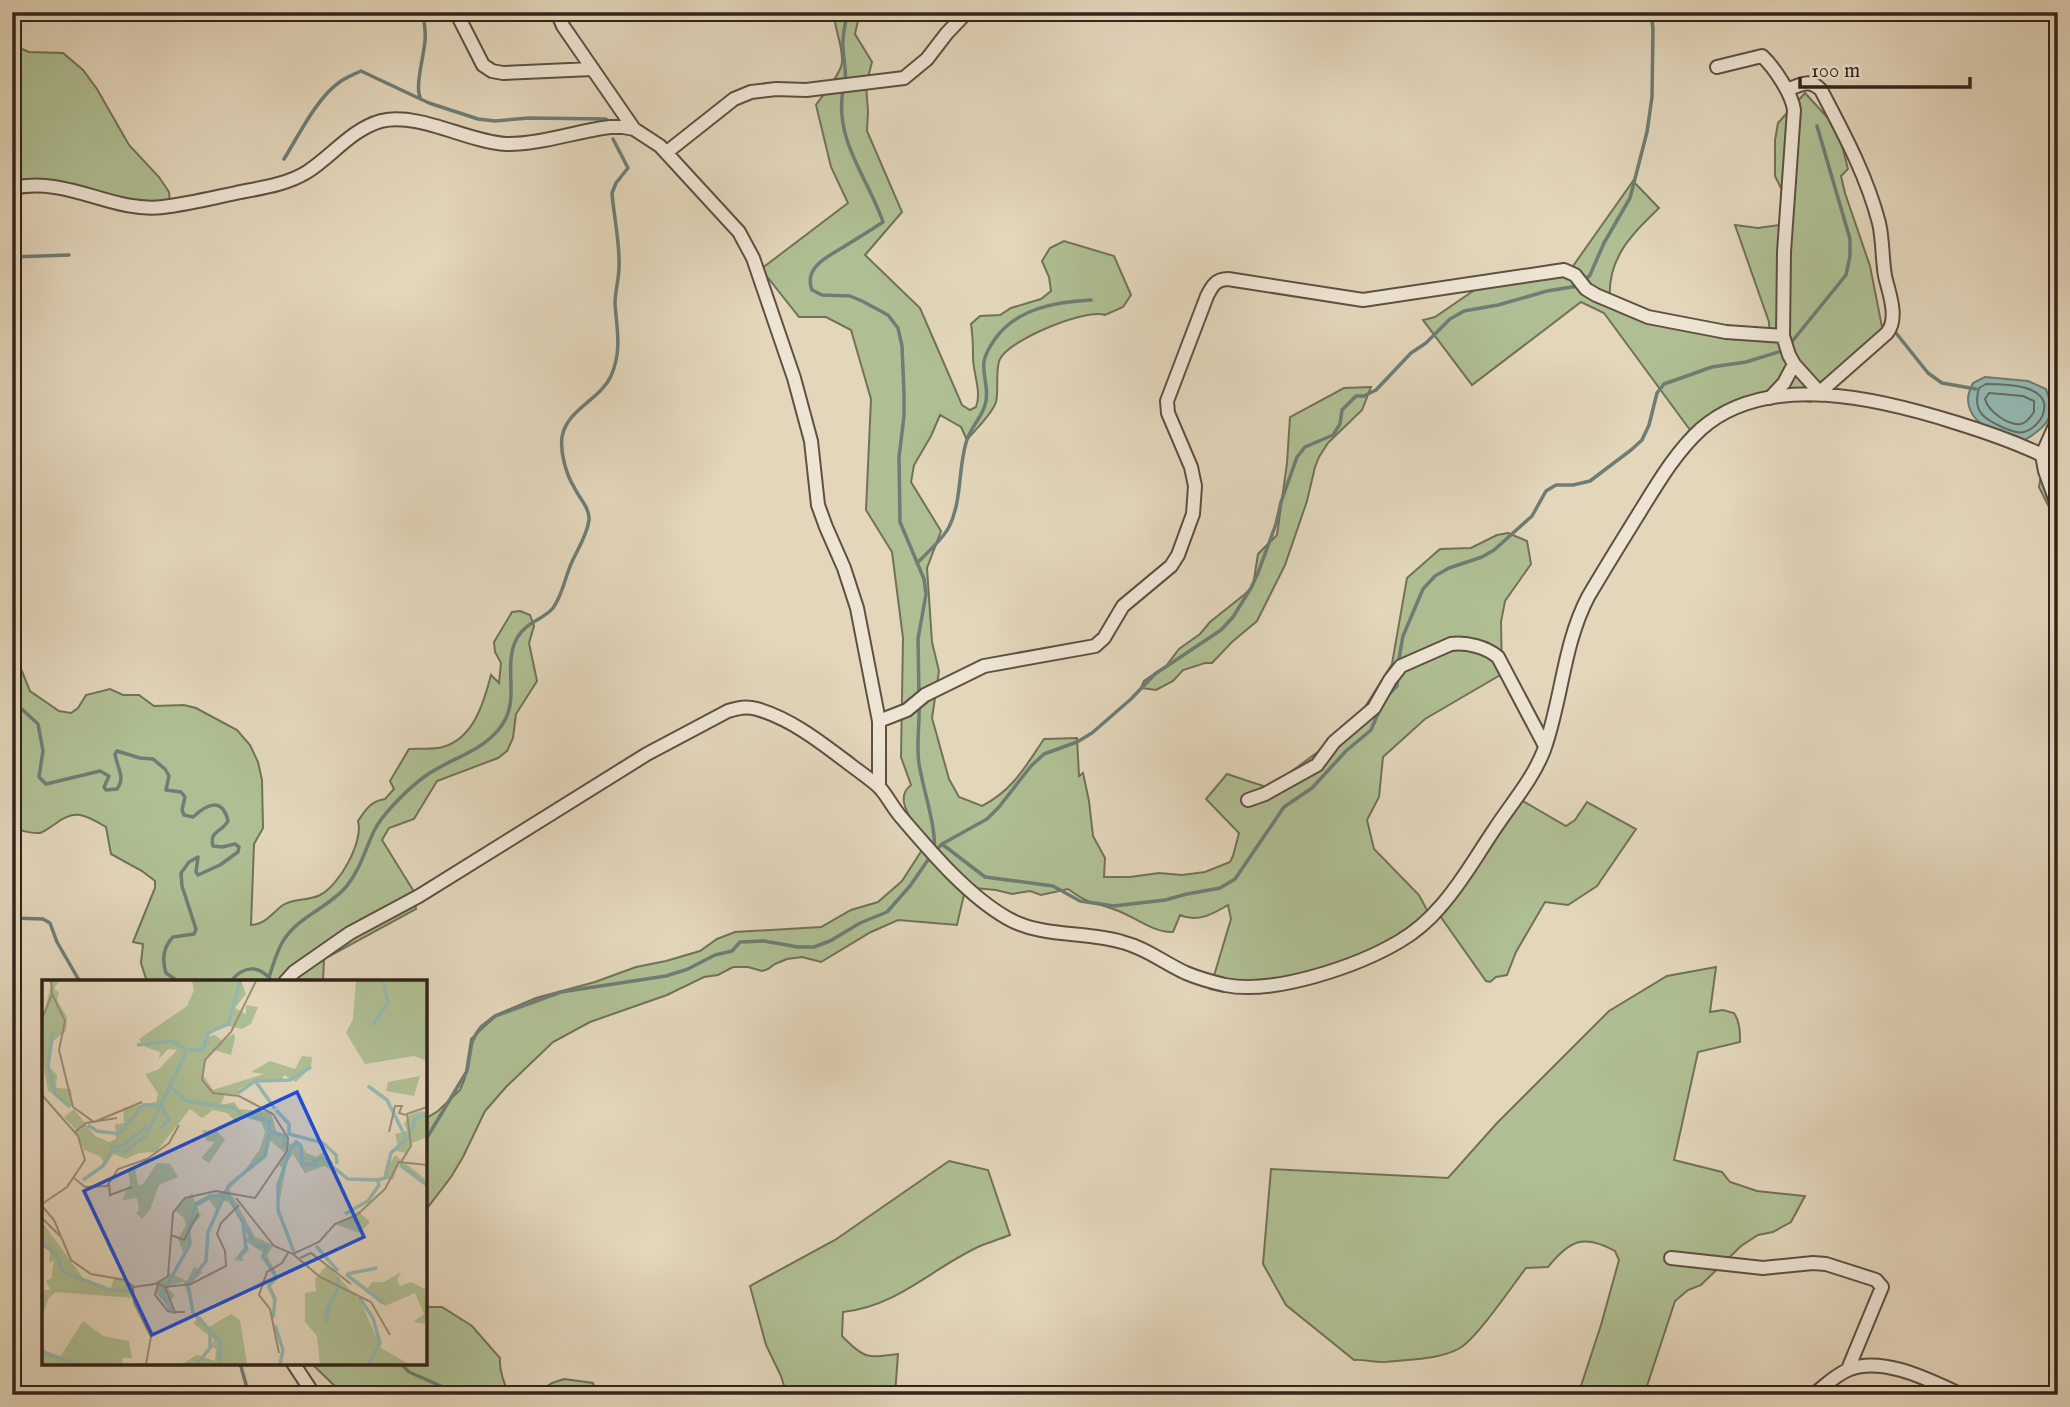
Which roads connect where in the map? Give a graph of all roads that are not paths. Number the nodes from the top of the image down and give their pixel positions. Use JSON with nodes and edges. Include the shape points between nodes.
{"nodes":[{"id":1,"x":456,"y":12,"type":"edge"},
{"id":2,"x":557,"y":12,"type":"edge"},
{"id":3,"x":967,"y":12,"type":"edge"},
{"id":4,"x":1717,"y":66,"type":"dead end"},
{"id":5,"x":592,"y":69,"type":"junction"},
{"id":6,"x":1787,"y":90,"type":"junction"},
{"id":7,"x":634,"y":130,"type":"junction"},
{"id":8,"x":667,"y":152,"type":"junction"},
{"id":9,"x":12,"y":188,"type":"edge"},
{"id":10,"x":1783,"y":336,"type":"junction"},
{"id":11,"x":1794,"y":363,"type":"junction"},
{"id":12,"x":1821,"y":393,"type":"junction"},
{"id":13,"x":1770,"y":398,"type":"junction"},
{"id":14,"x":2058,"y":419,"type":"edge"},
{"id":15,"x":2042,"y":455,"type":"junction"},
{"id":16,"x":2058,"y":507,"type":"edge"},
{"id":17,"x":879,"y":721,"type":"junction"},
{"id":18,"x":1545,"y":746,"type":"junction"},
{"id":19,"x":879,"y":787,"type":"junction"},
{"id":20,"x":1248,"y":800,"type":"dead end"},
{"id":21,"x":287,"y":980,"type":"edge"},
{"id":22,"x":1671,"y":1258,"type":"dead end"},
{"id":23,"x":294,"y":1365,"type":"edge"},
{"id":24,"x":1848,"y":1369,"type":"junction"},
{"id":25,"x":314,"y":1395,"type":"edge"},
{"id":26,"x":1813,"y":1395,"type":"edge"},
{"id":27,"x":1962,"y":1395,"type":"edge"}],
"edges":[{"from":1,"to":5,"type":"street","via":[[483,65],[492,71]]},
{"from":2,"to":5,"type":"street"},
{"from":3,"to":8,"type":"street","via":[[927,60],[904,78],[751,92],[734,99]]},
{"from":4,"to":6,"type":"street","via":[[1762,56]]},
{"from":5,"to":7,"type":"street"},
{"from":6,"to":10,"type":"street","via":[[1794,110]]},
{"from":6,"to":12,"type":"street","via":[[1802,83],[1816,85],[1844,135],[1879,224],[1893,315],[1887,333]]},
{"from":7,"to":8,"type":"street"},
{"from":7,"to":9,"type":"street","via":[[610,127],[508,144],[409,121],[383,121],[366,127],[306,173],[286,182],[160,208],[132,206],[69,188]]},
{"from":8,"to":17,"type":"street","via":[[739,232],[753,258],[811,441],[818,505],[857,608]]},
{"from":10,"to":11,"type":"street"},
{"from":10,"to":17,"type":"street","via":[[1726,332],[1648,317],[1590,292],[1564,270],[1363,299],[1218,281],[1207,296],[1167,401],[1191,467],[1195,503],[1171,566],[1123,606],[1095,646],[984,666]]},
{"from":11,"to":12,"type":"street"},
{"from":11,"to":13,"type":"street"},
{"from":12,"to":13,"type":"street"},
{"from":12,"to":15,"type":"street","via":[[1905,407]]},
{"from":13,"to":18,"type":"street","via":[[1740,405],[1710,422],[1658,481],[1579,614]]},
{"from":14,"to":15,"type":"street"},
{"from":15,"to":16,"type":"street"},
{"from":17,"to":19,"type":"street"},
{"from":18,"to":19,"type":"street","via":[[1514,802],[1427,921],[1397,943],[1349,965],[1282,983],[1242,987],[1187,974],[1123,942],[1049,931],[1009,919],[974,894],[928,848]]},
{"from":18,"to":20,"type":"street","via":[[1498,657],[1458,643],[1401,666],[1374,708],[1334,742],[1317,765]]},
{"from":19,"to":21,"type":"street","via":[[796,726],[756,708],[735,709],[647,754],[419,896],[350,933]]},
{"from":22,"to":24,"type":"street","via":[[1763,1268],[1813,1262],[1877,1280],[1882,1287]]},
{"from":23,"to":25,"type":"street"},
{"from":24,"to":26,"type":"street"},
{"from":24,"to":27,"type":"street","via":[[1898,1370]]}]}
